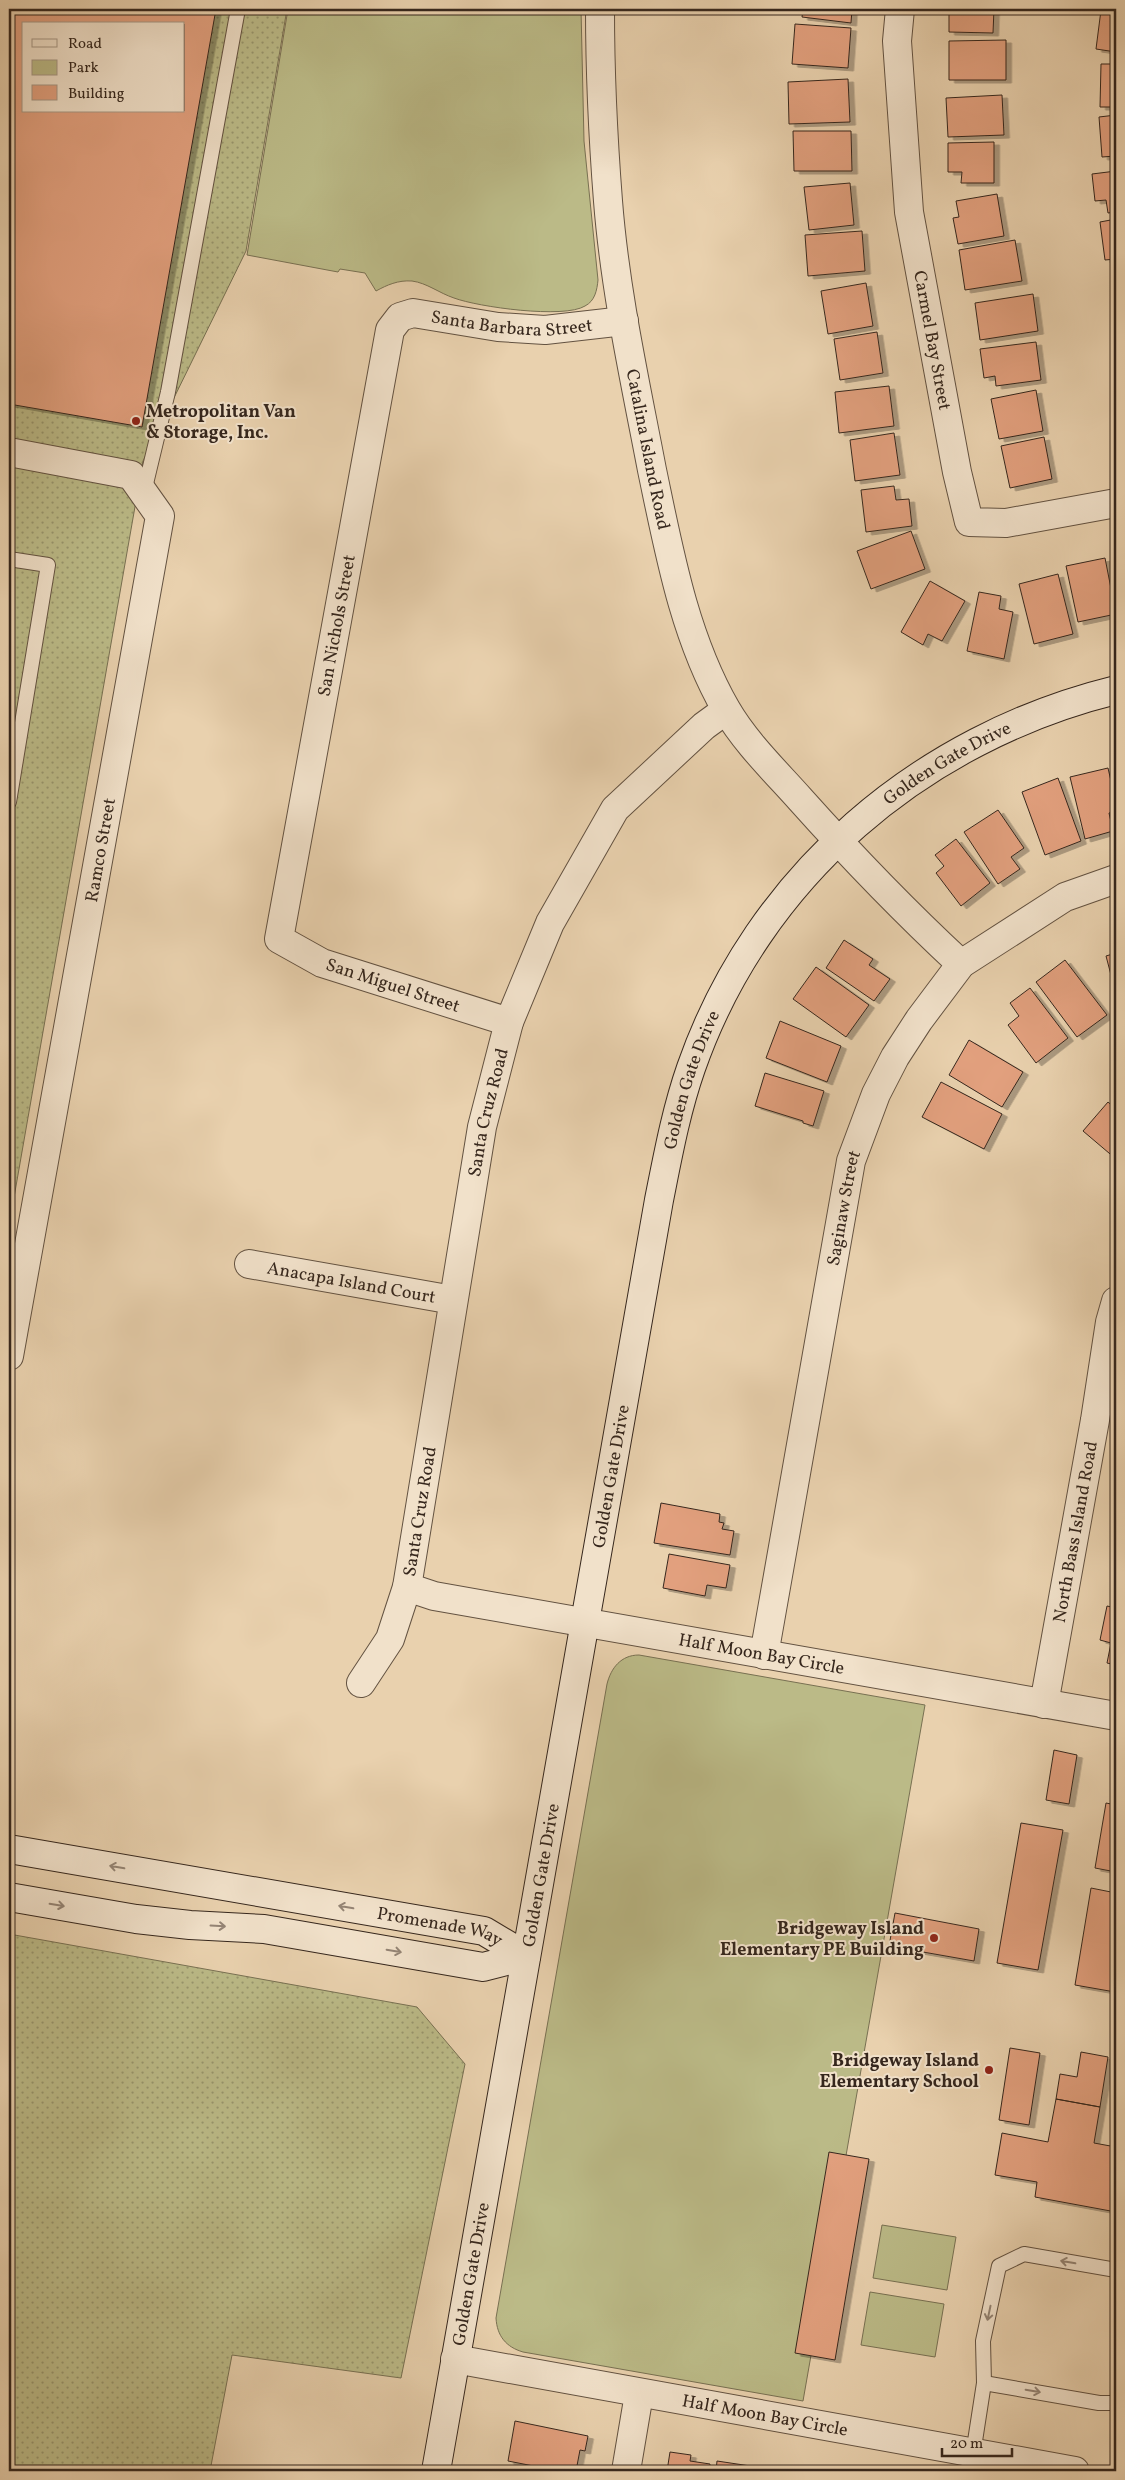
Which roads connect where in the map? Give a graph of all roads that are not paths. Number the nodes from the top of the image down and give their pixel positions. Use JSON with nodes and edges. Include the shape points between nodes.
{"nodes":[{"id":1,"x":238,"y":9,"type":"edge"},
{"id":2,"x":600,"y":9,"type":"edge"},
{"id":3,"x":900,"y":9,"type":"edge"},
{"id":4,"x":400,"y":317,"type":"joint"},
{"id":5,"x":624,"y":321,"type":"junction"},
{"id":6,"x":9,"y":452,"type":"edge"},
{"id":7,"x":144,"y":493,"type":"junction"},
{"id":8,"x":1116,"y":503,"type":"edge"},
{"id":9,"x":9,"y":559,"type":"edge"},
{"id":10,"x":1116,"y":690,"type":"edge"},
{"id":11,"x":726,"y":710,"type":"junction"},
{"id":12,"x":9,"y":802,"type":"edge"},
{"id":13,"x":838,"y":840,"type":"junction"},
{"id":14,"x":1116,"y":878,"type":"edge"},
{"id":15,"x":280,"y":938,"type":"joint"},
{"id":16,"x":961,"y":964,"type":"junction"},
{"id":17,"x":509,"y":1022,"type":"junction"},
{"id":18,"x":249,"y":1264,"type":"dead end"},
{"id":19,"x":453,"y":1300,"type":"junction"},
{"id":20,"x":1116,"y":1301,"type":"edge"},
{"id":21,"x":9,"y":1356,"type":"edge"},
{"id":22,"x":1106,"y":1422,"type":"edge"},
{"id":23,"x":407,"y":1587,"type":"junction"},
{"id":24,"x":585,"y":1622,"type":"junction"},
{"id":25,"x":764,"y":1655,"type":"junction"},
{"id":26,"x":361,"y":1684,"type":"dead end"},
{"id":27,"x":1044,"y":1704,"type":"junction"},
{"id":28,"x":1116,"y":1716,"type":"edge"},
{"id":29,"x":9,"y":1849,"type":"edge"},
{"id":30,"x":9,"y":1897,"type":"edge"},
{"id":31,"x":526,"y":1956,"type":"junction"},
{"id":32,"x":1116,"y":2270,"type":"edge"},
{"id":33,"x":455,"y":2360,"type":"junction"},
{"id":34,"x":984,"y":2383,"type":"junction"},
{"id":35,"x":639,"y":2394,"type":"junction"},
{"id":36,"x":1116,"y":2403,"type":"edge"},
{"id":37,"x":971,"y":2462,"type":"edge"},
{"id":38,"x":436,"y":2471,"type":"edge"},
{"id":39,"x":626,"y":2471,"type":"edge"},
{"id":40,"x":1074,"y":2471,"type":"edge"}],
"edges":[{"from":1,"to":7,"type":"lane","via":[[168,392]]},
{"from":2,"to":5,"type":"street","name":"Catalina Island Road","via":[[608,203]]},
{"from":3,"to":8,"type":"street","name":"Carmel Bay Street","via":[[897,41],[909,212],[969,522],[1006,523]]},
{"from":4,"to":5,"type":"street","name":"Santa Barbara Street","via":[[425,313],[498,327],[545,330]]},
{"from":4,"to":15,"type":"street","name":"San Nichols Street","via":[[390,330],[381,372]]},
{"from":5,"to":11,"type":"street","name":"Catalina Island Road","via":[[663,522],[681,596],[700,653]]},
{"from":6,"to":7,"type":"street","name":"Ramco Street","via":[[131,474]]},
{"from":7,"to":21,"type":"street","name":"Ramco Street","via":[[160,516]]},
{"from":9,"to":12,"type":"lane","via":[[48,566]]},
{"from":10,"to":13,"type":"street","name":"Golden Gate Drive","via":[[1030,716],[962,749],[918,775]]},
{"from":11,"to":13,"type":"street","name":"Catalina Island Road","via":[[760,755]]},
{"from":11,"to":17,"type":"street","name":"Santa Cruz Road","via":[[704,726],[615,809],[550,923]]},
{"from":13,"to":16,"type":"street","name":"Catalina Island Road"},
{"from":13,"to":24,"type":"street","name":"Golden Gate Drive","via":[[779,904],[749,948],[709,1024],[691,1068],[676,1116],[659,1200]]},
{"from":14,"to":16,"type":"street","name":"Saginaw Street","via":[[1065,897]]},
{"from":15,"to":17,"type":"street","name":"San Miguel Street","via":[[322,962]]},
{"from":16,"to":25,"type":"street","name":"Saginaw Street","via":[[895,1057],[876,1094],[851,1160]]},
{"from":17,"to":19,"type":"street","name":"Santa Cruz Road","via":[[482,1128]]},
{"from":18,"to":19,"type":"street","name":"Anacapa Island Court"},
{"from":19,"to":23,"type":"street","name":"Santa Cruz Road"},
{"from":20,"to":22,"type":"street","name":"North Bass Island Road","via":[[1110,1322]]},
{"from":22,"to":27,"type":"street","name":"North Bass Island Road"},
{"from":23,"to":24,"type":"street","name":"Half Moon Bay Circle","via":[[434,1596]]},
{"from":23,"to":26,"type":"street","name":"Santa Cruz Road","via":[[390,1639]]},
{"from":24,"to":25,"type":"street","name":"Half Moon Bay Circle"},
{"from":24,"to":31,"type":"street","name":"Golden Gate Drive"},
{"from":25,"to":27,"type":"street","name":"Half Moon Bay Circle"},
{"from":27,"to":28,"type":"street","name":"Half Moon Bay Circle"},
{"from":31,"to":29,"type":"street","name":"Promenade Way","one_way":true,"via":[[484,1931]]},
{"from":30,"to":31,"type":"street","name":"Promenade Way","one_way":true,"via":[[136,1919],[264,1929],[483,1967]]},
{"from":31,"to":33,"type":"street","name":"Golden Gate Drive"},
{"from":32,"to":34,"type":"lane","one_way":true,"via":[[1024,2254],[999,2266],[983,2341]]},
{"from":33,"to":35,"type":"street","name":"Half Moon Bay Circle"},
{"from":33,"to":38,"type":"street","name":"Golden Gate Drive"},
{"from":34,"to":36,"type":"lane","one_way":true},
{"from":34,"to":37,"type":"lane"},
{"from":35,"to":37,"type":"street","name":"Half Moon Bay Circle"},
{"from":35,"to":39,"type":"street"},
{"from":37,"to":40,"type":"street","name":"Half Moon Bay Circle"}]}
